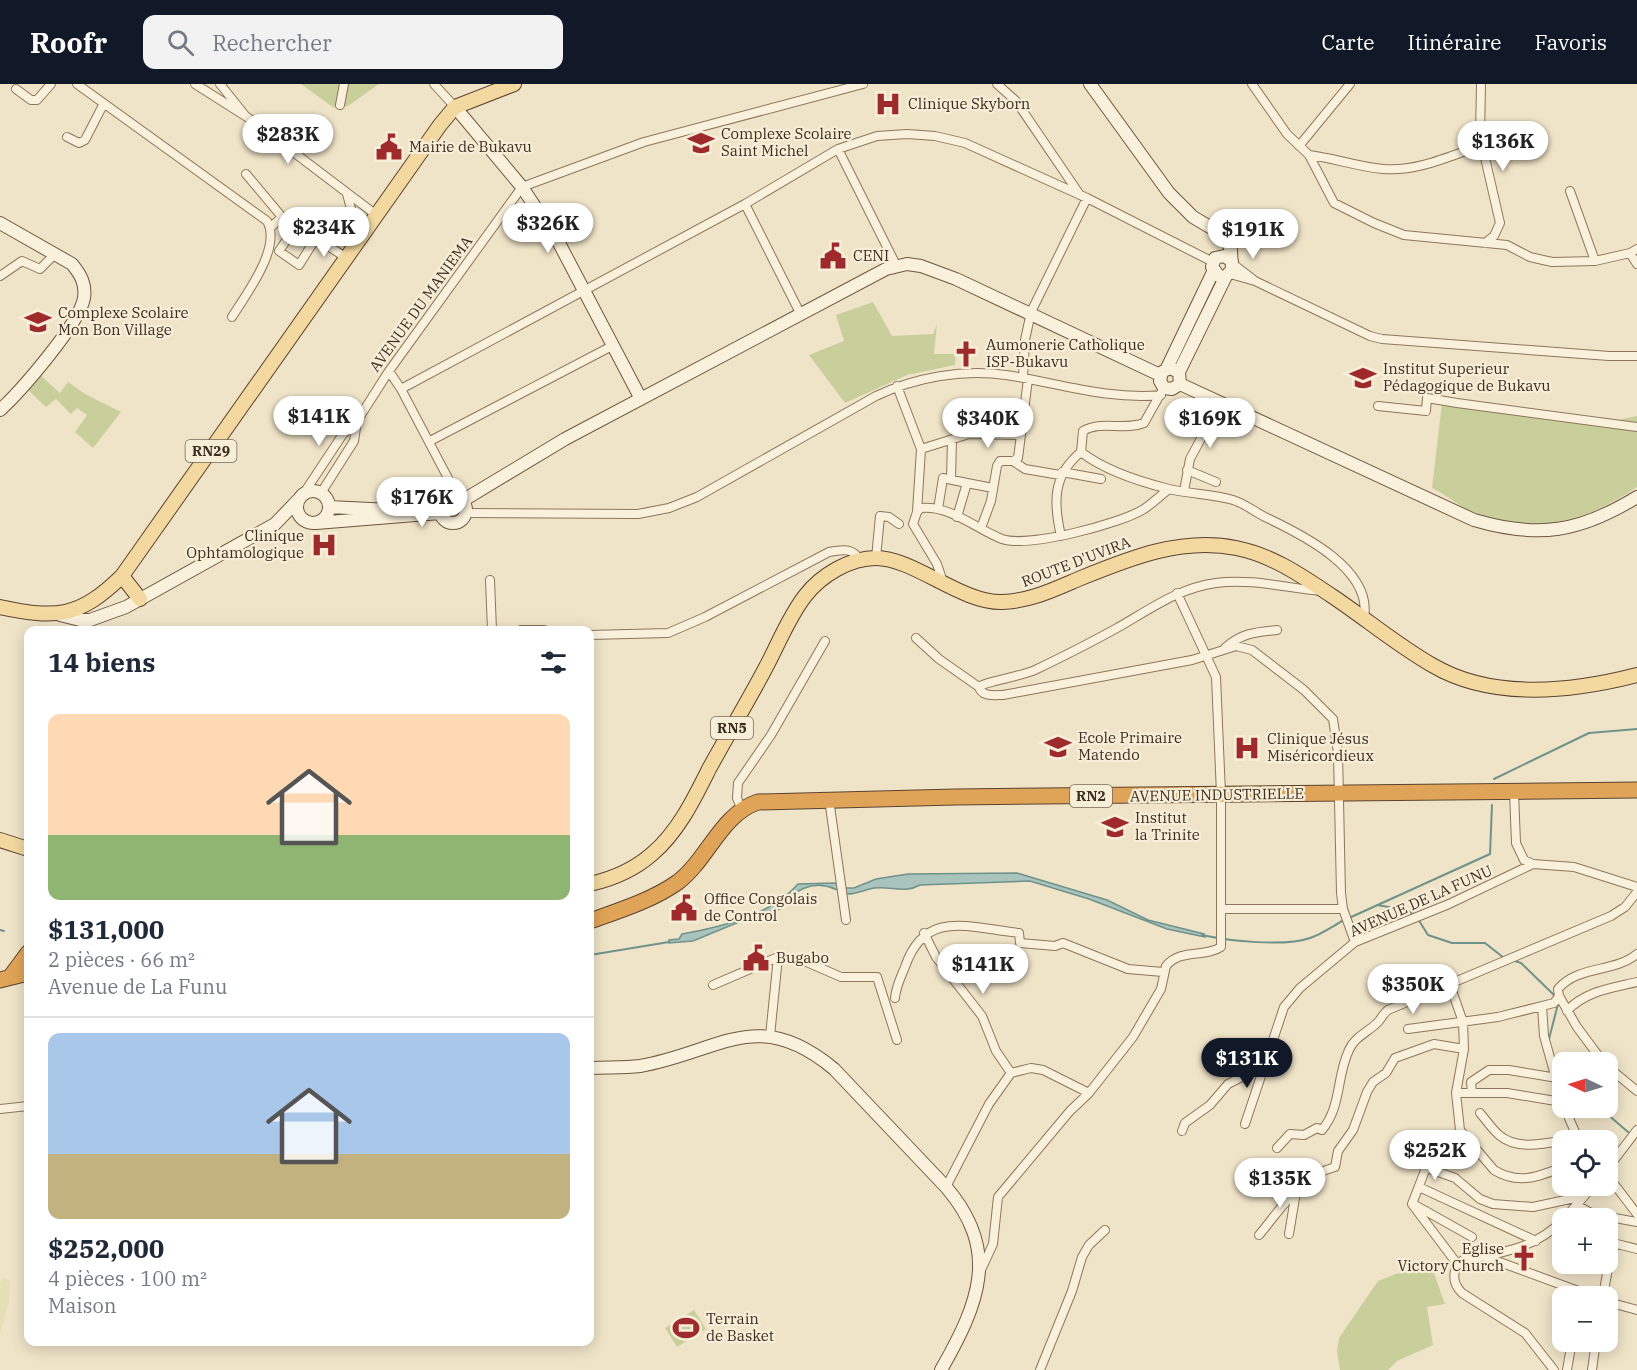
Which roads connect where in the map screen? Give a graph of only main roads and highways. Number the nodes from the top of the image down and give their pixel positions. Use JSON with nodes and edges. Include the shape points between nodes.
{"nodes":[{"id":1,"x":514,"y":84,"type":"edge"},
{"id":2,"x":122,"y":576,"type":"junction"},
{"id":3,"x":140,"y":599,"type":"road end"},
{"id":4,"x":0,"y":607,"type":"edge"},
{"id":5,"x":1637,"y":675,"type":"edge"},
{"id":6,"x":1637,"y":790,"type":"edge"},
{"id":7,"x":0,"y":840,"type":"edge"},
{"id":8,"x":24,"y":848,"type":"edge"},
{"id":9,"x":594,"y":883,"type":"edge"},
{"id":10,"x":594,"y":919,"type":"edge"},
{"id":11,"x":24,"y":957,"type":"edge"},
{"id":12,"x":24,"y":975,"type":"edge"},
{"id":13,"x":5,"y":978,"type":"edge"}],
"edges":[{"from":1,"to":2,"type":"main road","number":"RN29","via":[[455,107],[433,134]]},
{"from":2,"to":3,"type":"main road"},
{"from":2,"to":4,"type":"main road","number":"RN29","via":[[102,594],[60,615]]},
{"from":5,"to":9,"type":"main road","name":"ROUTE D'UVIRA","number":"RN5","via":[[1541,690],[1483,684],[1432,666],[1325,591],[1269,558],[1214,545],[1143,554],[1028,599],[986,601],[899,564],[869,560],[839,568],[804,596],[672,833],[652,854],[628,870]]},
{"from":6,"to":10,"type":"highway","name":"AVENUE INDUSTRIELLE","number":"RN2","via":[[758,802],[741,808],[677,883]]},
{"from":7,"to":8,"type":"main road"},
{"from":11,"to":13,"type":"highway"},
{"from":12,"to":13,"type":"highway"}]}
